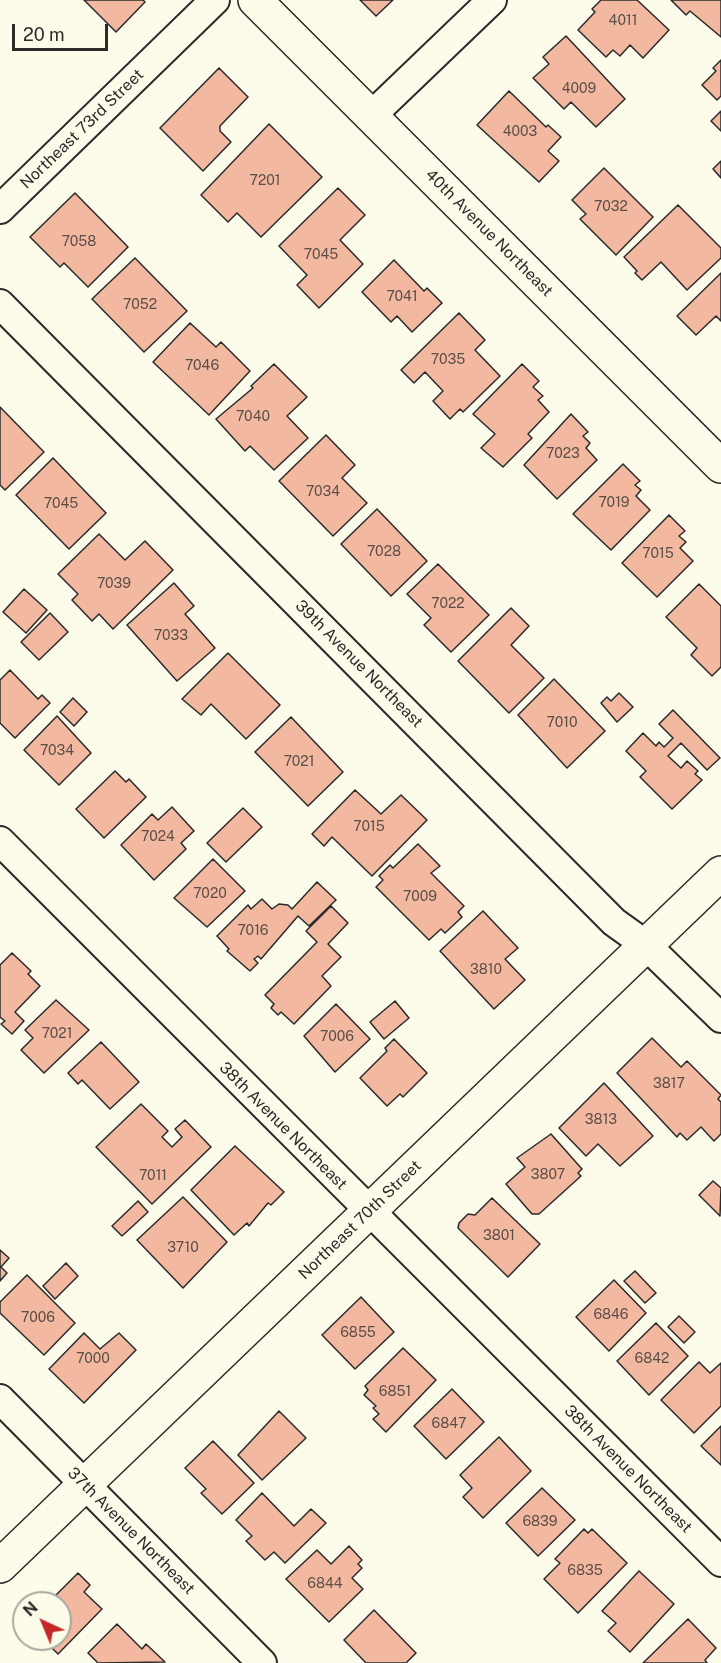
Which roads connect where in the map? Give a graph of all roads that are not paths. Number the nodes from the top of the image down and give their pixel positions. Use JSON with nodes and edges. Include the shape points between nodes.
{"nodes":[{"id":1,"x":215,"y":0,"type":"edge"},
{"id":2,"x":255,"y":0,"type":"edge"},
{"id":3,"x":492,"y":0,"type":"edge"},
{"id":4,"x":372,"y":115,"type":"junction"},
{"id":5,"x":0,"y":209,"type":"edge"},
{"id":6,"x":0,"y":304,"type":"edge"},
{"id":7,"x":721,"y":466,"type":"edge"},
{"id":8,"x":0,"y":841,"type":"edge"},
{"id":9,"x":721,"y":873,"type":"edge"},
{"id":10,"x":646,"y":945,"type":"junction"},
{"id":11,"x":721,"y":1018,"type":"edge"},
{"id":12,"x":369,"y":1211,"type":"junction"},
{"id":13,"x":0,"y":1400,"type":"edge"},
{"id":14,"x":85,"y":1485,"type":"junction"},
{"id":15,"x":721,"y":1562,"type":"edge"},
{"id":16,"x":0,"y":1566,"type":"edge"},
{"id":17,"x":262,"y":1663,"type":"edge"}],
"edges":[{"from":1,"to":5,"type":"street","name":"Northeast 73rd Street"},
{"from":2,"to":4,"type":"street","name":"40th Avenue Northeast"},
{"from":3,"to":4,"type":"street"},
{"from":4,"to":7,"type":"street","name":"40th Avenue Northeast"},
{"from":6,"to":10,"type":"street","name":"39th Avenue Northeast","via":[[614,922]]},
{"from":8,"to":12,"type":"street","name":"38th Avenue Northeast"},
{"from":9,"to":10,"type":"street","name":"Northeast 70th Street"},
{"from":10,"to":11,"type":"street","name":"39th Avenue Northeast"},
{"from":10,"to":12,"type":"street","name":"Northeast 70th Street"},
{"from":12,"to":14,"type":"street","name":"Northeast 70th Street"},
{"from":12,"to":15,"type":"street","name":"38th Avenue Northeast"},
{"from":13,"to":14,"type":"street","name":"37th Avenue Northeast"},
{"from":14,"to":16,"type":"street","name":"Northeast 70th Street"},
{"from":14,"to":17,"type":"street","name":"37th Avenue Northeast"}]}
